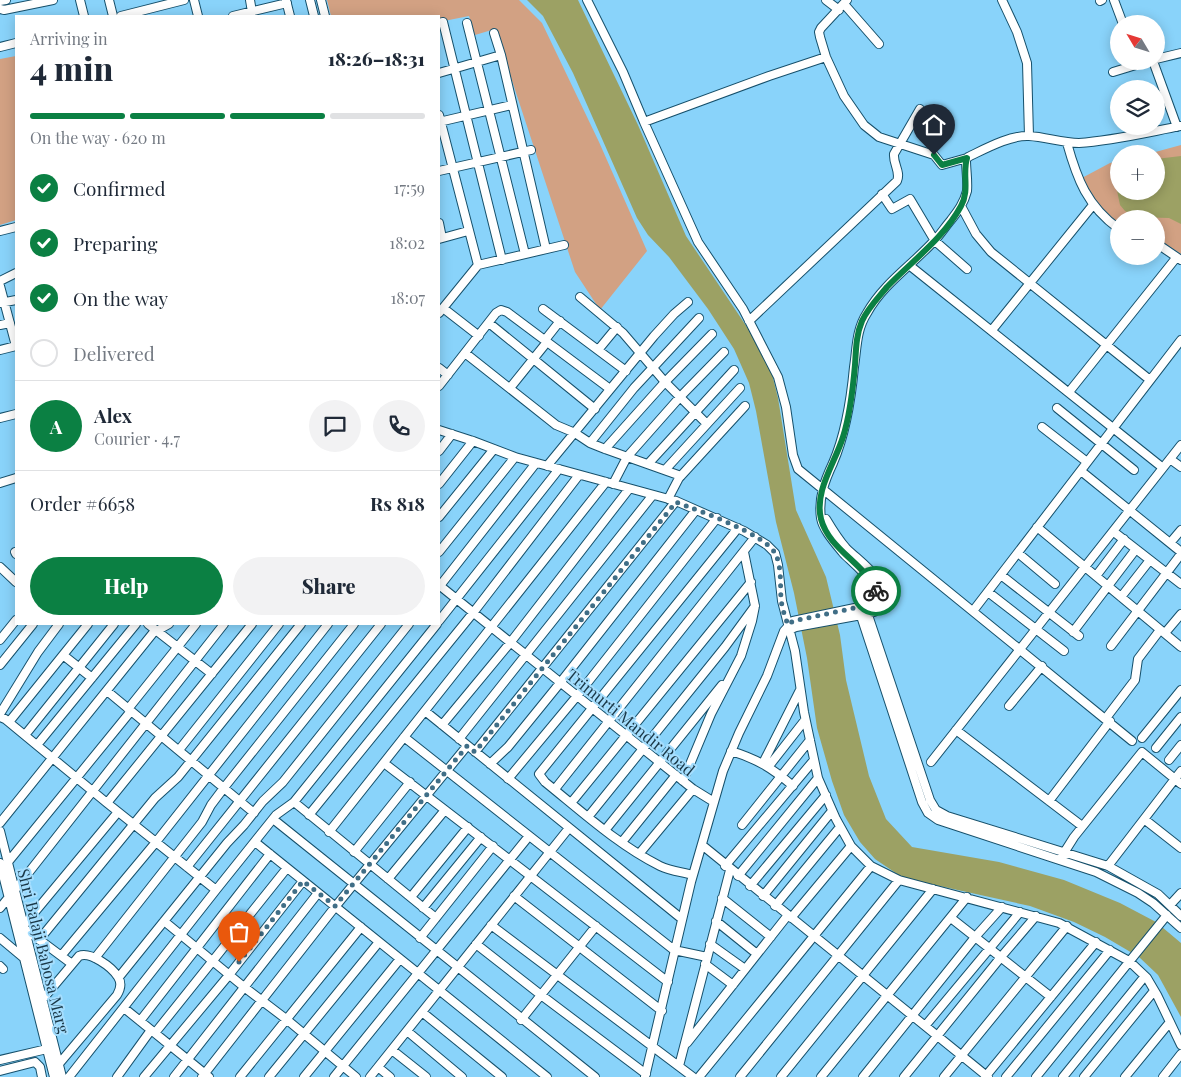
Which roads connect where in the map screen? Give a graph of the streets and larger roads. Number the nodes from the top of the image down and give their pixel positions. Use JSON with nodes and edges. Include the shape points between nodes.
{"nodes":[{"id":1,"x":6,"y":0,"type":"edge"},
{"id":2,"x":49,"y":0,"type":"edge"},
{"id":3,"x":80,"y":0,"type":"edge"},
{"id":4,"x":108,"y":0,"type":"edge"},
{"id":5,"x":184,"y":0,"type":"edge"},
{"id":6,"x":194,"y":0,"type":"edge"},
{"id":7,"x":250,"y":0,"type":"edge"},
{"id":8,"x":310,"y":0,"type":"edge"},
{"id":9,"x":321,"y":0,"type":"edge"},
{"id":10,"x":587,"y":0,"type":"edge"},
{"id":11,"x":826,"y":0,"type":"edge"},
{"id":12,"x":1002,"y":0,"type":"edge"},
{"id":13,"x":1114,"y":0,"type":"edge"},
{"id":14,"x":0,"y":2,"type":"edge"},
{"id":15,"x":287,"y":2,"type":"edge"},
{"id":16,"x":843,"y":4,"type":"edge"},
{"id":17,"x":0,"y":9,"type":"edge"},
{"id":18,"x":252,"y":12,"type":"junction"},
{"id":19,"x":268,"y":12,"type":"edge"},
{"id":20,"x":84,"y":15,"type":"edge"},
{"id":21,"x":113,"y":15,"type":"edge"},
{"id":22,"x":134,"y":15,"type":"edge"},
{"id":23,"x":198,"y":15,"type":"edge"},
{"id":24,"x":238,"y":15,"type":"edge"},
{"id":25,"x":290,"y":15,"type":"edge"},
{"id":26,"x":314,"y":15,"type":"edge"},
{"id":27,"x":325,"y":15,"type":"edge"},
{"id":28,"x":1120,"y":15,"type":"edge"},
{"id":29,"x":440,"y":23,"type":"edge"},
{"id":30,"x":467,"y":23,"type":"dead end"},
{"id":31,"x":494,"y":33,"type":"dead end"},
{"id":32,"x":15,"y":43,"type":"edge"},
{"id":33,"x":879,"y":44,"type":"dead end"},
{"id":34,"x":0,"y":47,"type":"edge"},
{"id":35,"x":1181,"y":53,"type":"edge"},
{"id":36,"x":501,"y":55,"type":"junction"},
{"id":37,"x":826,"y":57,"type":"junction"},
{"id":38,"x":1165,"y":57,"type":"edge"},
{"id":39,"x":476,"y":63,"type":"junction"},
{"id":40,"x":456,"y":69,"type":"junction"},
{"id":41,"x":1116,"y":70,"type":"edge"},
{"id":42,"x":1159,"y":70,"type":"edge"},
{"id":43,"x":1113,"y":72,"type":"dead end"},
{"id":44,"x":440,"y":73,"type":"edge"},
{"id":45,"x":512,"y":105,"type":"junction"},
{"id":46,"x":920,"y":109,"type":"dead end"},
{"id":47,"x":488,"y":110,"type":"junction"},
{"id":48,"x":467,"y":116,"type":"junction"},
{"id":49,"x":440,"y":119,"type":"edge"},
{"id":50,"x":644,"y":122,"type":"junction"},
{"id":51,"x":440,"y":123,"type":"edge"},
{"id":52,"x":1179,"y":126,"type":"edge"},
{"id":53,"x":1029,"y":136,"type":"junction"},
{"id":54,"x":1067,"y":142,"type":"junction"},
{"id":55,"x":900,"y":143,"type":"junction"},
{"id":56,"x":527,"y":150,"type":"junction"},
{"id":57,"x":500,"y":156,"type":"junction"},
{"id":58,"x":967,"y":158,"type":"junction"},
{"id":59,"x":478,"y":162,"type":"junction"},
{"id":60,"x":452,"y":168,"type":"junction"},
{"id":61,"x":440,"y":171,"type":"edge"},
{"id":62,"x":882,"y":194,"type":"junction"},
{"id":63,"x":1093,"y":205,"type":"junction"},
{"id":64,"x":961,"y":206,"type":"junction"},
{"id":65,"x":1110,"y":221,"type":"edge"},
{"id":66,"x":15,"y":227,"type":"edge"},
{"id":67,"x":0,"y":231,"type":"edge"},
{"id":68,"x":468,"y":231,"type":"junction"},
{"id":69,"x":441,"y":238,"type":"edge"},
{"id":70,"x":935,"y":241,"type":"junction"},
{"id":71,"x":564,"y":245,"type":"dead end"},
{"id":72,"x":546,"y":249,"type":"junction"},
{"id":73,"x":1165,"y":250,"type":"edge"},
{"id":74,"x":525,"y":254,"type":"junction"},
{"id":75,"x":1178,"y":259,"type":"edge"},
{"id":76,"x":502,"y":260,"type":"junction"},
{"id":77,"x":478,"y":265,"type":"junction"},
{"id":78,"x":909,"y":265,"type":"junction"},
{"id":79,"x":967,"y":268,"type":"dead end"},
{"id":80,"x":15,"y":274,"type":"edge"},
{"id":81,"x":0,"y":281,"type":"edge"},
{"id":82,"x":1029,"y":284,"type":"junction"},
{"id":83,"x":0,"y":286,"type":"edge"},
{"id":84,"x":580,"y":297,"type":"dead end"},
{"id":85,"x":15,"y":300,"type":"edge"},
{"id":86,"x":2,"y":302,"type":"edge"},
{"id":87,"x":688,"y":302,"type":"dead end"},
{"id":88,"x":543,"y":309,"type":"dead end"},
{"id":89,"x":441,"y":311,"type":"edge"},
{"id":90,"x":699,"y":318,"type":"dead end"},
{"id":91,"x":560,"y":321,"type":"junction"},
{"id":92,"x":749,"y":321,"type":"junction"},
{"id":93,"x":10,"y":323,"type":"junction"},
{"id":94,"x":489,"y":323,"type":"junction"},
{"id":95,"x":0,"y":325,"type":"edge"},
{"id":96,"x":618,"y":327,"type":"junction"},
{"id":97,"x":992,"y":330,"type":"junction"},
{"id":98,"x":712,"y":334,"type":"dead end"},
{"id":99,"x":479,"y":336,"type":"junction"},
{"id":100,"x":1181,"y":340,"type":"edge"},
{"id":101,"x":546,"y":341,"type":"junction"},
{"id":102,"x":15,"y":342,"type":"edge"},
{"id":103,"x":15,"y":346,"type":"edge"},
{"id":104,"x":1108,"y":346,"type":"junction"},
{"id":105,"x":0,"y":350,"type":"edge"},
{"id":106,"x":598,"y":350,"type":"junction"},
{"id":107,"x":465,"y":352,"type":"junction"},
{"id":108,"x":639,"y":352,"type":"junction"},
{"id":109,"x":724,"y":352,"type":"dead end"},
{"id":110,"x":533,"y":359,"type":"junction"},
{"id":111,"x":652,"y":367,"type":"junction"},
{"id":112,"x":440,"y":369,"type":"edge"},
{"id":113,"x":626,"y":370,"type":"junction"},
{"id":114,"x":734,"y":370,"type":"dead end"},
{"id":115,"x":448,"y":374,"type":"junction"},
{"id":116,"x":1150,"y":380,"type":"junction"},
{"id":117,"x":665,"y":382,"type":"junction"},
{"id":118,"x":440,"y":385,"type":"edge"},
{"id":119,"x":510,"y":388,"type":"junction"},
{"id":120,"x":740,"y":388,"type":"dead end"},
{"id":121,"x":610,"y":389,"type":"junction"},
{"id":122,"x":1070,"y":392,"type":"junction"},
{"id":123,"x":680,"y":397,"type":"junction"},
{"id":124,"x":745,"y":406,"type":"dead end"},
{"id":125,"x":1056,"y":408,"type":"dead end"},
{"id":126,"x":595,"y":409,"type":"junction"},
{"id":127,"x":695,"y":412,"type":"junction"},
{"id":128,"x":15,"y":414,"type":"edge"},
{"id":129,"x":0,"y":418,"type":"edge"},
{"id":130,"x":706,"y":423,"type":"junction"},
{"id":131,"x":1042,"y":427,"type":"dead end"},
{"id":132,"x":1114,"y":428,"type":"junction"},
{"id":133,"x":440,"y":430,"type":"edge"},
{"id":134,"x":575,"y":433,"type":"junction"},
{"id":135,"x":452,"y":434,"type":"junction"},
{"id":136,"x":473,"y":441,"type":"junction"},
{"id":137,"x":590,"y":443,"type":"junction"},
{"id":138,"x":1101,"y":444,"type":"junction"},
{"id":139,"x":1181,"y":445,"type":"edge"},
{"id":140,"x":494,"y":448,"type":"junction"},
{"id":141,"x":440,"y":450,"type":"edge"},
{"id":142,"x":605,"y":450,"type":"junction"},
{"id":143,"x":627,"y":456,"type":"junction"},
{"id":144,"x":515,"y":457,"type":"junction"},
{"id":145,"x":1170,"y":459,"type":"junction"},
{"id":146,"x":1087,"y":462,"type":"junction"},
{"id":147,"x":536,"y":463,"type":"junction"},
{"id":148,"x":648,"y":464,"type":"junction"},
{"id":149,"x":547,"y":466,"type":"junction"},
{"id":150,"x":1181,"y":467,"type":"edge"},
{"id":151,"x":1163,"y":468,"type":"junction"},
{"id":152,"x":559,"y":469,"type":"junction"},
{"id":153,"x":665,"y":470,"type":"junction"},
{"id":154,"x":1134,"y":470,"type":"dead end"},
{"id":155,"x":1080,"y":471,"type":"junction"},
{"id":156,"x":579,"y":475,"type":"junction"},
{"id":157,"x":681,"y":476,"type":"junction"},
{"id":158,"x":15,"y":478,"type":"edge"},
{"id":159,"x":0,"y":483,"type":"edge"},
{"id":160,"x":440,"y":483,"type":"edge"},
{"id":161,"x":609,"y":483,"type":"junction"},
{"id":162,"x":629,"y":489,"type":"junction"},
{"id":163,"x":822,"y":489,"type":"junction"},
{"id":164,"x":652,"y":496,"type":"junction"},
{"id":165,"x":672,"y":500,"type":"junction"},
{"id":166,"x":696,"y":510,"type":"junction"},
{"id":167,"x":820,"y":510,"type":"junction"},
{"id":168,"x":1130,"y":511,"type":"junction"},
{"id":169,"x":440,"y":516,"type":"edge"},
{"id":170,"x":716,"y":518,"type":"junction"},
{"id":171,"x":1038,"y":527,"type":"junction"},
{"id":172,"x":738,"y":528,"type":"junction"},
{"id":173,"x":1181,"y":530,"type":"edge"},
{"id":174,"x":1114,"y":532,"type":"junction"},
{"id":175,"x":755,"y":537,"type":"junction"},
{"id":176,"x":1124,"y":539,"type":"junction"},
{"id":177,"x":1170,"y":543,"type":"junction"},
{"id":178,"x":1136,"y":549,"type":"junction"},
{"id":179,"x":440,"y":551,"type":"edge"},
{"id":180,"x":744,"y":552,"type":"junction"},
{"id":181,"x":1018,"y":553,"type":"junction"},
{"id":182,"x":1181,"y":553,"type":"edge"},
{"id":183,"x":1150,"y":560,"type":"junction"},
{"id":184,"x":0,"y":567,"type":"edge"},
{"id":185,"x":1085,"y":567,"type":"junction"},
{"id":186,"x":1166,"y":573,"type":"junction"},
{"id":187,"x":1001,"y":575,"type":"junction"},
{"id":188,"x":1096,"y":576,"type":"junction"},
{"id":189,"x":15,"y":581,"type":"edge"},
{"id":190,"x":751,"y":582,"type":"junction"},
{"id":191,"x":1055,"y":584,"type":"dead end"},
{"id":192,"x":1181,"y":584,"type":"edge"},
{"id":193,"x":440,"y":585,"type":"edge"},
{"id":194,"x":1108,"y":586,"type":"junction"},
{"id":195,"x":440,"y":587,"type":"edge"},
{"id":196,"x":988,"y":592,"type":"junction"},
{"id":197,"x":1121,"y":597,"type":"junction"},
{"id":198,"x":456,"y":599,"type":"junction"},
{"id":199,"x":755,"y":606,"type":"junction"},
{"id":200,"x":862,"y":606,"type":"junction"},
{"id":201,"x":973,"y":611,"type":"junction"},
{"id":202,"x":1138,"y":611,"type":"junction"},
{"id":203,"x":473,"y":613,"type":"junction"},
{"id":204,"x":1049,"y":613,"type":"junction"},
{"id":205,"x":1181,"y":614,"type":"edge"},
{"id":206,"x":864,"y":615,"type":"junction"},
{"id":207,"x":440,"y":620,"type":"edge"},
{"id":208,"x":15,"y":621,"type":"edge"},
{"id":209,"x":32,"y":625,"type":"edge"},
{"id":210,"x":59,"y":625,"type":"edge"},
{"id":211,"x":87,"y":625,"type":"edge"},
{"id":212,"x":113,"y":625,"type":"edge"},
{"id":213,"x":135,"y":625,"type":"edge"},
{"id":214,"x":149,"y":625,"type":"edge"},
{"id":215,"x":167,"y":625,"type":"edge"},
{"id":216,"x":195,"y":625,"type":"edge"},
{"id":217,"x":223,"y":625,"type":"edge"},
{"id":218,"x":250,"y":625,"type":"edge"},
{"id":219,"x":278,"y":625,"type":"edge"},
{"id":220,"x":300,"y":625,"type":"edge"},
{"id":221,"x":327,"y":625,"type":"edge"},
{"id":222,"x":353,"y":625,"type":"edge"},
{"id":223,"x":380,"y":625,"type":"edge"},
{"id":224,"x":408,"y":625,"type":"edge"},
{"id":225,"x":436,"y":625,"type":"edge"},
{"id":226,"x":491,"y":627,"type":"junction"},
{"id":227,"x":790,"y":627,"type":"junction"},
{"id":228,"x":1036,"y":630,"type":"junction"},
{"id":229,"x":157,"y":631,"type":"junction"},
{"id":230,"x":1162,"y":632,"type":"junction"},
{"id":231,"x":0,"y":640,"type":"edge"},
{"id":232,"x":510,"y":642,"type":"junction"},
{"id":233,"x":1180,"y":643,"type":"edge"},
{"id":234,"x":178,"y":646,"type":"junction"},
{"id":235,"x":1111,"y":646,"type":"dead end"},
{"id":236,"x":1021,"y":649,"type":"junction"},
{"id":237,"x":1064,"y":651,"type":"dead end"},
{"id":238,"x":63,"y":655,"type":"junction"},
{"id":239,"x":526,"y":655,"type":"junction"},
{"id":240,"x":196,"y":660,"type":"junction"},
{"id":241,"x":0,"y":665,"type":"edge"},
{"id":242,"x":1042,"y":666,"type":"junction"},
{"id":243,"x":78,"y":668,"type":"junction"},
{"id":244,"x":543,"y":668,"type":"junction"},
{"id":245,"x":735,"y":670,"type":"junction"},
{"id":246,"x":212,"y":674,"type":"junction"},
{"id":247,"x":92,"y":678,"type":"junction"},
{"id":248,"x":560,"y":683,"type":"junction"},
{"id":249,"x":107,"y":690,"type":"junction"},
{"id":250,"x":800,"y":690,"type":"junction"},
{"id":251,"x":1181,"y":690,"type":"edge"},
{"id":252,"x":577,"y":696,"type":"junction"},
{"id":253,"x":1010,"y":706,"type":"dead end"},
{"id":254,"x":592,"y":708,"type":"junction"},
{"id":255,"x":130,"y":710,"type":"junction"},
{"id":256,"x":425,"y":712,"type":"junction"},
{"id":257,"x":0,"y":715,"type":"edge"},
{"id":258,"x":1181,"y":717,"type":"edge"},
{"id":259,"x":805,"y":720,"type":"junction"},
{"id":260,"x":1108,"y":720,"type":"junction"},
{"id":261,"x":609,"y":721,"type":"junction"},
{"id":262,"x":9,"y":722,"type":"junction"},
{"id":263,"x":146,"y":723,"type":"junction"},
{"id":264,"x":442,"y":725,"type":"junction"},
{"id":265,"x":956,"y":730,"type":"junction"},
{"id":266,"x":25,"y":735,"type":"junction"},
{"id":267,"x":161,"y":735,"type":"junction"},
{"id":268,"x":626,"y":736,"type":"junction"},
{"id":269,"x":404,"y":737,"type":"junction"},
{"id":270,"x":1142,"y":738,"type":"dead end"},
{"id":271,"x":459,"y":739,"type":"junction"},
{"id":272,"x":810,"y":740,"type":"junction"},
{"id":273,"x":1132,"y":741,"type":"dead end"},
{"id":274,"x":37,"y":745,"type":"junction"},
{"id":275,"x":1181,"y":745,"type":"edge"},
{"id":276,"x":467,"y":746,"type":"junction"},
{"id":277,"x":642,"y":748,"type":"junction"},
{"id":278,"x":1156,"y":748,"type":"dead end"},
{"id":279,"x":179,"y":750,"type":"junction"},
{"id":280,"x":731,"y":751,"type":"junction"},
{"id":281,"x":475,"y":752,"type":"junction"},
{"id":282,"x":53,"y":758,"type":"junction"},
{"id":283,"x":814,"y":760,"type":"junction"},
{"id":284,"x":1169,"y":760,"type":"dead end"},
{"id":285,"x":191,"y":761,"type":"junction"},
{"id":286,"x":659,"y":762,"type":"junction"},
{"id":287,"x":931,"y":762,"type":"dead end"},
{"id":288,"x":384,"y":763,"type":"junction"},
{"id":289,"x":490,"y":764,"type":"junction"},
{"id":290,"x":766,"y":764,"type":"junction"},
{"id":291,"x":447,"y":771,"type":"junction"},
{"id":292,"x":1181,"y":771,"type":"edge"},
{"id":293,"x":676,"y":775,"type":"junction"},
{"id":294,"x":781,"y":775,"type":"junction"},
{"id":295,"x":207,"y":776,"type":"junction"},
{"id":296,"x":77,"y":778,"type":"junction"},
{"id":297,"x":818,"y":778,"type":"junction"},
{"id":298,"x":508,"y":779,"type":"junction"},
{"id":299,"x":683,"y":781,"type":"junction"},
{"id":300,"x":1178,"y":781,"type":"edge"},
{"id":301,"x":410,"y":782,"type":"junction"},
{"id":302,"x":793,"y":786,"type":"junction"},
{"id":303,"x":224,"y":789,"type":"junction"},
{"id":304,"x":693,"y":789,"type":"junction"},
{"id":305,"x":555,"y":790,"type":"junction"},
{"id":306,"x":93,"y":792,"type":"junction"},
{"id":307,"x":826,"y":795,"type":"junction"},
{"id":308,"x":427,"y":796,"type":"junction"},
{"id":309,"x":1049,"y":801,"type":"junction"},
{"id":310,"x":240,"y":802,"type":"junction"},
{"id":311,"x":294,"y":802,"type":"junction"},
{"id":312,"x":714,"y":802,"type":"junction"},
{"id":313,"x":107,"y":803,"type":"junction"},
{"id":314,"x":571,"y":803,"type":"junction"},
{"id":315,"x":445,"y":810,"type":"junction"},
{"id":316,"x":832,"y":811,"type":"junction"},
{"id":317,"x":118,"y":812,"type":"junction"},
{"id":318,"x":254,"y":813,"type":"junction"},
{"id":319,"x":310,"y":816,"type":"junction"},
{"id":320,"x":588,"y":817,"type":"junction"},
{"id":321,"x":273,"y":819,"type":"junction"},
{"id":322,"x":1144,"y":819,"type":"junction"},
{"id":323,"x":0,"y":823,"type":"edge"},
{"id":324,"x":134,"y":824,"type":"junction"},
{"id":325,"x":742,"y":825,"type":"dead end"},
{"id":326,"x":1082,"y":826,"type":"junction"},
{"id":327,"x":840,"y":827,"type":"junction"},
{"id":328,"x":468,"y":828,"type":"junction"},
{"id":329,"x":569,"y":828,"type":"junction"},
{"id":330,"x":606,"y":829,"type":"junction"},
{"id":331,"x":0,"y":831,"type":"edge"},
{"id":332,"x":329,"y":832,"type":"junction"},
{"id":333,"x":481,"y":836,"type":"junction"},
{"id":334,"x":529,"y":836,"type":"junction"},
{"id":335,"x":1181,"y":836,"type":"edge"},
{"id":336,"x":156,"y":842,"type":"junction"},
{"id":337,"x":255,"y":842,"type":"junction"},
{"id":338,"x":622,"y":842,"type":"junction"},
{"id":339,"x":702,"y":845,"type":"junction"},
{"id":340,"x":493,"y":846,"type":"junction"},
{"id":341,"x":851,"y":846,"type":"junction"},
{"id":342,"x":1178,"y":846,"type":"edge"},
{"id":343,"x":354,"y":852,"type":"junction"},
{"id":344,"x":550,"y":852,"type":"junction"},
{"id":345,"x":1064,"y":852,"type":"junction"},
{"id":346,"x":270,"y":854,"type":"junction"},
{"id":347,"x":639,"y":854,"type":"junction"},
{"id":348,"x":175,"y":857,"type":"junction"},
{"id":349,"x":510,"y":860,"type":"junction"},
{"id":350,"x":1060,"y":860,"type":"junction"},
{"id":351,"x":370,"y":865,"type":"junction"},
{"id":352,"x":871,"y":866,"type":"junction"},
{"id":353,"x":1108,"y":866,"type":"junction"},
{"id":354,"x":2,"y":867,"type":"edge"},
{"id":355,"x":188,"y":867,"type":"junction"},
{"id":356,"x":287,"y":868,"type":"junction"},
{"id":357,"x":728,"y":868,"type":"junction"},
{"id":358,"x":693,"y":875,"type":"junction"},
{"id":359,"x":530,"y":876,"type":"junction"},
{"id":360,"x":738,"y":876,"type":"junction"},
{"id":361,"x":200,"y":877,"type":"junction"},
{"id":362,"x":388,"y":879,"type":"junction"},
{"id":363,"x":899,"y":880,"type":"junction"},
{"id":364,"x":303,"y":881,"type":"junction"},
{"id":365,"x":354,"y":885,"type":"junction"},
{"id":366,"x":750,"y":886,"type":"junction"},
{"id":367,"x":933,"y":889,"type":"junction"},
{"id":368,"x":15,"y":890,"type":"junction"},
{"id":369,"x":216,"y":890,"type":"junction"},
{"id":370,"x":318,"y":893,"type":"junction"},
{"id":371,"x":1181,"y":893,"type":"edge"},
{"id":372,"x":514,"y":896,"type":"junction"},
{"id":373,"x":763,"y":896,"type":"junction"},
{"id":374,"x":9,"y":897,"type":"junction"},
{"id":375,"x":411,"y":897,"type":"junction"},
{"id":376,"x":967,"y":897,"type":"junction"},
{"id":377,"x":722,"y":898,"type":"junction"},
{"id":378,"x":1170,"y":905,"type":"junction"},
{"id":379,"x":335,"y":906,"type":"junction"},
{"id":380,"x":775,"y":906,"type":"junction"},
{"id":381,"x":1002,"y":907,"type":"junction"},
{"id":382,"x":0,"y":908,"type":"edge"},
{"id":383,"x":423,"y":908,"type":"junction"},
{"id":384,"x":1020,"y":912,"type":"junction"},
{"id":385,"x":1167,"y":914,"type":"junction"},
{"id":386,"x":1036,"y":916,"type":"junction"},
{"id":387,"x":1181,"y":916,"type":"edge"},
{"id":388,"x":790,"y":917,"type":"junction"},
{"id":389,"x":436,"y":918,"type":"junction"},
{"id":390,"x":951,"y":918,"type":"junction"},
{"id":391,"x":682,"y":919,"type":"junction"},
{"id":392,"x":164,"y":921,"type":"junction"},
{"id":393,"x":716,"y":921,"type":"junction"},
{"id":394,"x":491,"y":925,"type":"junction"},
{"id":395,"x":596,"y":926,"type":"junction"},
{"id":396,"x":1067,"y":926,"type":"junction"},
{"id":397,"x":24,"y":927,"type":"junction"},
{"id":398,"x":361,"y":927,"type":"junction"},
{"id":399,"x":1181,"y":928,"type":"edge"},
{"id":400,"x":181,"y":936,"type":"junction"},
{"id":401,"x":813,"y":936,"type":"junction"},
{"id":402,"x":771,"y":937,"type":"junction"},
{"id":403,"x":975,"y":937,"type":"junction"},
{"id":404,"x":0,"y":938,"type":"edge"},
{"id":405,"x":420,"y":938,"type":"junction"},
{"id":406,"x":40,"y":940,"type":"junction"},
{"id":407,"x":379,"y":942,"type":"junction"},
{"id":408,"x":1096,"y":942,"type":"junction"},
{"id":409,"x":476,"y":944,"type":"junction"},
{"id":410,"x":710,"y":944,"type":"junction"},
{"id":411,"x":197,"y":948,"type":"junction"},
{"id":412,"x":579,"y":948,"type":"junction"},
{"id":413,"x":989,"y":948,"type":"junction"},
{"id":414,"x":674,"y":950,"type":"junction"},
{"id":415,"x":1110,"y":950,"type":"junction"},
{"id":416,"x":436,"y":951,"type":"junction"},
{"id":417,"x":757,"y":954,"type":"junction"},
{"id":418,"x":61,"y":956,"type":"junction"},
{"id":419,"x":838,"y":956,"type":"junction"},
{"id":420,"x":1001,"y":957,"type":"junction"},
{"id":421,"x":95,"y":958,"type":"junction"},
{"id":422,"x":400,"y":958,"type":"junction"},
{"id":423,"x":1131,"y":958,"type":"junction"},
{"id":424,"x":25,"y":959,"type":"junction"},
{"id":425,"x":213,"y":961,"type":"junction"},
{"id":426,"x":706,"y":961,"type":"junction"},
{"id":427,"x":72,"y":964,"type":"junction"},
{"id":428,"x":457,"y":968,"type":"junction"},
{"id":429,"x":745,"y":969,"type":"junction"},
{"id":430,"x":418,"y":973,"type":"junction"},
{"id":431,"x":229,"y":975,"type":"junction"},
{"id":432,"x":557,"y":975,"type":"junction"},
{"id":433,"x":863,"y":976,"type":"junction"},
{"id":434,"x":1145,"y":976,"type":"junction"},
{"id":435,"x":119,"y":977,"type":"junction"},
{"id":436,"x":1026,"y":977,"type":"junction"},
{"id":437,"x":668,"y":982,"type":"junction"},
{"id":438,"x":732,"y":985,"type":"junction"},
{"id":439,"x":244,"y":987,"type":"junction"},
{"id":440,"x":439,"y":990,"type":"junction"},
{"id":441,"x":1154,"y":991,"type":"junction"},
{"id":442,"x":541,"y":994,"type":"junction"},
{"id":443,"x":888,"y":995,"type":"junction"},
{"id":444,"x":1051,"y":997,"type":"junction"},
{"id":445,"x":42,"y":1000,"type":"junction"},
{"id":446,"x":262,"y":1000,"type":"junction"},
{"id":447,"x":124,"y":1008,"type":"junction"},
{"id":448,"x":662,"y":1010,"type":"junction"},
{"id":449,"x":422,"y":1012,"type":"junction"},
{"id":450,"x":912,"y":1015,"type":"junction"},
{"id":451,"x":286,"y":1019,"type":"junction"},
{"id":452,"x":521,"y":1020,"type":"junction"},
{"id":453,"x":140,"y":1021,"type":"junction"},
{"id":454,"x":1170,"y":1022,"type":"junction"},
{"id":455,"x":925,"y":1026,"type":"junction"},
{"id":456,"x":406,"y":1031,"type":"junction"},
{"id":457,"x":153,"y":1032,"type":"junction"},
{"id":458,"x":305,"y":1034,"type":"junction"},
{"id":459,"x":937,"y":1036,"type":"junction"},
{"id":460,"x":1181,"y":1045,"type":"edge"},
{"id":461,"x":170,"y":1046,"type":"junction"},
{"id":462,"x":653,"y":1046,"type":"junction"},
{"id":463,"x":684,"y":1046,"type":"junction"},
{"id":464,"x":47,"y":1049,"type":"junction"},
{"id":465,"x":392,"y":1050,"type":"junction"},
{"id":466,"x":325,"y":1051,"type":"junction"},
{"id":467,"x":1181,"y":1054,"type":"edge"},
{"id":468,"x":962,"y":1055,"type":"junction"},
{"id":469,"x":187,"y":1059,"type":"junction"},
{"id":470,"x":0,"y":1060,"type":"edge"},
{"id":471,"x":58,"y":1065,"type":"junction"},
{"id":472,"x":343,"y":1066,"type":"junction"},
{"id":473,"x":378,"y":1067,"type":"junction"},
{"id":474,"x":0,"y":1070,"type":"edge"},
{"id":475,"x":681,"y":1071,"type":"edge"},
{"id":476,"x":646,"y":1075,"type":"edge"},
{"id":477,"x":205,"y":1076,"type":"edge"},
{"id":478,"x":987,"y":1076,"type":"edge"},
{"id":479,"x":42,"y":1077,"type":"edge"},
{"id":480,"x":54,"y":1077,"type":"edge"},
{"id":481,"x":62,"y":1077,"type":"edge"},
{"id":482,"x":69,"y":1077,"type":"edge"},
{"id":483,"x":116,"y":1077,"type":"edge"},
{"id":484,"x":144,"y":1077,"type":"edge"},
{"id":485,"x":174,"y":1077,"type":"edge"},
{"id":486,"x":240,"y":1077,"type":"edge"},
{"id":487,"x":269,"y":1077,"type":"edge"},
{"id":488,"x":304,"y":1077,"type":"edge"},
{"id":489,"x":334,"y":1077,"type":"edge"},
{"id":490,"x":356,"y":1077,"type":"edge"},
{"id":491,"x":370,"y":1077,"type":"edge"},
{"id":492,"x":390,"y":1077,"type":"edge"},
{"id":493,"x":426,"y":1077,"type":"edge"},
{"id":494,"x":462,"y":1077,"type":"edge"},
{"id":495,"x":502,"y":1077,"type":"edge"},
{"id":496,"x":547,"y":1077,"type":"edge"},
{"id":497,"x":595,"y":1077,"type":"edge"},
{"id":498,"x":693,"y":1077,"type":"edge"},
{"id":499,"x":699,"y":1077,"type":"edge"},
{"id":500,"x":740,"y":1077,"type":"edge"},
{"id":501,"x":781,"y":1077,"type":"edge"},
{"id":502,"x":821,"y":1077,"type":"edge"},
{"id":503,"x":862,"y":1077,"type":"edge"},
{"id":504,"x":904,"y":1077,"type":"edge"},
{"id":505,"x":944,"y":1077,"type":"edge"},
{"id":506,"x":1006,"y":1077,"type":"edge"},
{"id":507,"x":1036,"y":1077,"type":"edge"},
{"id":508,"x":1064,"y":1077,"type":"edge"},
{"id":509,"x":1084,"y":1077,"type":"edge"},
{"id":510,"x":1125,"y":1077,"type":"edge"},
{"id":511,"x":1163,"y":1077,"type":"edge"}],
"edges":[{"from":1,"to":14,"type":"street"},
{"from":2,"to":17,"type":"street"},
{"from":3,"to":20,"type":"street"},
{"from":4,"to":21,"type":"street"},
{"from":5,"to":22,"type":"street"},
{"from":6,"to":23,"type":"street"},
{"from":7,"to":18,"type":"street"},
{"from":8,"to":26,"type":"street"},
{"from":9,"to":27,"type":"street"},
{"from":10,"to":50,"type":"street"},
{"from":11,"to":16,"type":"street"},
{"from":12,"to":53,"type":"street","via":[[1027,63]]},
{"from":13,"to":28,"type":"street"},
{"from":15,"to":19,"type":"street"},
{"from":15,"to":25,"type":"street"},
{"from":16,"to":33,"type":"street"},
{"from":16,"to":37,"type":"street","via":[[819,32]]},
{"from":18,"to":19,"type":"street"},
{"from":18,"to":24,"type":"street"},
{"from":29,"to":40,"type":"street","via":[[443,22]]},
{"from":30,"to":39,"type":"street"},
{"from":31,"to":36,"type":"street"},
{"from":32,"to":34,"type":"street"},
{"from":35,"to":38,"type":"street"},
{"from":36,"to":39,"type":"street"},
{"from":36,"to":45,"type":"street"},
{"from":37,"to":50,"type":"street"},
{"from":37,"to":55,"type":"street","via":[[844,96],[864,125],[878,137]]},
{"from":39,"to":40,"type":"street"},
{"from":39,"to":47,"type":"street"},
{"from":40,"to":44,"type":"street"},
{"from":40,"to":48,"type":"street"},
{"from":41,"to":43,"type":"street"},
{"from":42,"to":52,"type":"street"},
{"from":45,"to":47,"type":"street"},
{"from":45,"to":56,"type":"street"},
{"from":46,"to":55,"type":"street"},
{"from":47,"to":48,"type":"street"},
{"from":47,"to":57,"type":"street"},
{"from":48,"to":49,"type":"street"},
{"from":48,"to":59,"type":"street"},
{"from":50,"to":92,"type":"street","via":[[698,242]]},
{"from":51,"to":60,"type":"street"},
{"from":52,"to":54,"type":"street","via":[[1092,141]]},
{"from":53,"to":54,"type":"street"},
{"from":53,"to":58,"type":"street","via":[[1002,142]]},
{"from":54,"to":63,"type":"street","via":[[1082,189]]},
{"from":55,"to":58,"type":"street","via":[[934,155],[942,165]]},
{"from":55,"to":62,"type":"street","via":[[894,158],[898,178]]},
{"from":56,"to":57,"type":"street"},
{"from":56,"to":72,"type":"street"},
{"from":57,"to":59,"type":"street"},
{"from":57,"to":74,"type":"street"},
{"from":58,"to":64,"type":"street","via":[[967,188]]},
{"from":59,"to":60,"type":"street"},
{"from":59,"to":76,"type":"street"},
{"from":60,"to":61,"type":"street"},
{"from":60,"to":68,"type":"street"},
{"from":62,"to":70,"type":"street","via":[[892,209],[910,199]]},
{"from":62,"to":92,"type":"street"},
{"from":63,"to":65,"type":"street"},
{"from":63,"to":82,"type":"street"},
{"from":64,"to":70,"type":"street"},
{"from":64,"to":82,"type":"street","via":[[983,243]]},
{"from":66,"to":67,"type":"street"},
{"from":68,"to":69,"type":"street"},
{"from":68,"to":77,"type":"street"},
{"from":70,"to":78,"type":"street"},
{"from":70,"to":79,"type":"street"},
{"from":71,"to":72,"type":"street"},
{"from":72,"to":74,"type":"street"},
{"from":73,"to":75,"type":"street"},
{"from":74,"to":76,"type":"street"},
{"from":75,"to":104,"type":"street"},
{"from":76,"to":77,"type":"street"},
{"from":77,"to":89,"type":"street"},
{"from":78,"to":97,"type":"street"},
{"from":78,"to":163,"type":"street","via":[[873,303],[862,321],[844,435]]},
{"from":80,"to":81,"type":"street"},
{"from":82,"to":97,"type":"street"},
{"from":82,"to":104,"type":"street"},
{"from":83,"to":86,"type":"street"},
{"from":84,"to":96,"type":"street"},
{"from":85,"to":86,"type":"street"},
{"from":86,"to":93,"type":"street"},
{"from":87,"to":108,"type":"street"},
{"from":88,"to":91,"type":"street"},
{"from":89,"to":99,"type":"street"},
{"from":90,"to":111,"type":"street"},
{"from":91,"to":101,"type":"street"},
{"from":91,"to":106,"type":"street"},
{"from":92,"to":163,"type":"street","via":[[782,390],[795,463]]},
{"from":93,"to":95,"type":"street"},
{"from":93,"to":102,"type":"street"},
{"from":94,"to":99,"type":"street"},
{"from":94,"to":101,"type":"street","via":[[498,311],[504,310]]},
{"from":94,"to":110,"type":"street"},
{"from":96,"to":106,"type":"street"},
{"from":96,"to":108,"type":"street"},
{"from":97,"to":122,"type":"street"},
{"from":98,"to":117,"type":"street"},
{"from":99,"to":107,"type":"street"},
{"from":100,"to":116,"type":"street"},
{"from":101,"to":110,"type":"street"},
{"from":101,"to":121,"type":"street"},
{"from":103,"to":105,"type":"street"},
{"from":104,"to":116,"type":"street"},
{"from":104,"to":122,"type":"street"},
{"from":106,"to":113,"type":"street"},
{"from":107,"to":115,"type":"street"},
{"from":107,"to":119,"type":"street"},
{"from":108,"to":111,"type":"street"},
{"from":108,"to":113,"type":"street"},
{"from":109,"to":123,"type":"street"},
{"from":110,"to":119,"type":"street"},
{"from":110,"to":126,"type":"street"},
{"from":111,"to":117,"type":"street"},
{"from":111,"to":137,"type":"street"},
{"from":112,"to":115,"type":"street"},
{"from":113,"to":121,"type":"street"},
{"from":114,"to":127,"type":"street"},
{"from":115,"to":118,"type":"street"},
{"from":116,"to":132,"type":"street"},
{"from":117,"to":123,"type":"street"},
{"from":117,"to":142,"type":"street"},
{"from":119,"to":134,"type":"street","via":[[549,421]]},
{"from":120,"to":130,"type":"street"},
{"from":121,"to":126,"type":"street"},
{"from":122,"to":132,"type":"street"},
{"from":123,"to":127,"type":"street"},
{"from":123,"to":143,"type":"street"},
{"from":124,"to":157,"type":"street"},
{"from":125,"to":138,"type":"street"},
{"from":126,"to":134,"type":"street"},
{"from":127,"to":130,"type":"street"},
{"from":127,"to":148,"type":"street"},
{"from":128,"to":129,"type":"street"},
{"from":130,"to":153,"type":"street"},
{"from":131,"to":146,"type":"street"},
{"from":132,"to":138,"type":"street"},
{"from":132,"to":151,"type":"street"},
{"from":133,"to":135,"type":"street"},
{"from":134,"to":137,"type":"street"},
{"from":134,"to":149,"type":"street"},
{"from":135,"to":136,"type":"street"},
{"from":135,"to":141,"type":"street"},
{"from":136,"to":140,"type":"street"},
{"from":136,"to":160,"type":"street"},
{"from":137,"to":142,"type":"street"},
{"from":138,"to":146,"type":"street"},
{"from":138,"to":154,"type":"street"},
{"from":139,"to":145,"type":"street"},
{"from":140,"to":144,"type":"street"},
{"from":140,"to":169,"type":"street"},
{"from":142,"to":143,"type":"street"},
{"from":143,"to":148,"type":"street"},
{"from":143,"to":161,"type":"street"},
{"from":144,"to":147,"type":"street"},
{"from":144,"to":179,"type":"street"},
{"from":145,"to":150,"type":"street"},
{"from":145,"to":151,"type":"street"},
{"from":146,"to":155,"type":"street"},
{"from":147,"to":149,"type":"street"},
{"from":147,"to":193,"type":"street"},
{"from":148,"to":153,"type":"street"},
{"from":149,"to":152,"type":"street"},
{"from":151,"to":168,"type":"street"},
{"from":152,"to":156,"type":"street"},
{"from":152,"to":198,"type":"street"},
{"from":153,"to":157,"type":"street"},
{"from":155,"to":168,"type":"street"},
{"from":155,"to":171,"type":"street"},
{"from":156,"to":161,"type":"street"},
{"from":156,"to":203,"type":"street"},
{"from":157,"to":165,"type":"street"},
{"from":158,"to":159,"type":"street"},
{"from":161,"to":162,"type":"street"},
{"from":161,"to":226,"type":"street"},
{"from":162,"to":164,"type":"street"},
{"from":162,"to":232,"type":"street"},
{"from":163,"to":167,"type":"street"},
{"from":163,"to":201,"type":"street"},
{"from":164,"to":165,"type":"street"},
{"from":164,"to":239,"type":"street"},
{"from":165,"to":166,"type":"street"},
{"from":165,"to":244,"type":"street"},
{"from":166,"to":170,"type":"street"},
{"from":166,"to":248,"type":"street"},
{"from":167,"to":200,"type":"street","via":[[821,519],[832,538],[874,587],[874,601]]},
{"from":167,"to":206,"type":"street","via":[[837,537],[869,569],[884,593],[883,604]]},
{"from":168,"to":174,"type":"street"},
{"from":168,"to":177,"type":"street"},
{"from":170,"to":172,"type":"street"},
{"from":170,"to":252,"type":"street"},
{"from":171,"to":181,"type":"street"},
{"from":171,"to":185,"type":"street"},
{"from":172,"to":175,"type":"street"},
{"from":172,"to":254,"type":"street"},
{"from":173,"to":177,"type":"street"},
{"from":174,"to":176,"type":"street"},
{"from":174,"to":185,"type":"street"},
{"from":175,"to":180,"type":"street"},
{"from":175,"to":227,"type":"street","via":[[775,553],[782,601]]},
{"from":176,"to":178,"type":"street"},
{"from":176,"to":188,"type":"street"},
{"from":177,"to":182,"type":"street"},
{"from":178,"to":183,"type":"street"},
{"from":178,"to":194,"type":"street"},
{"from":180,"to":190,"type":"street"},
{"from":180,"to":261,"type":"street"},
{"from":181,"to":187,"type":"street"},
{"from":181,"to":191,"type":"street"},
{"from":182,"to":186,"type":"street"},
{"from":183,"to":186,"type":"street"},
{"from":183,"to":197,"type":"street"},
{"from":184,"to":189,"type":"street"},
{"from":185,"to":188,"type":"street"},
{"from":185,"to":204,"type":"street"},
{"from":186,"to":192,"type":"street"},
{"from":186,"to":202,"type":"street"},
{"from":187,"to":196,"type":"street"},
{"from":187,"to":204,"type":"street"},
{"from":188,"to":194,"type":"street"},
{"from":190,"to":199,"type":"street"},
{"from":190,"to":268,"type":"street"},
{"from":194,"to":197,"type":"street"},
{"from":194,"to":204,"type":"street","via":[[1076,634]]},
{"from":195,"to":198,"type":"street","name":"Trimurti Mandir Road"},
{"from":196,"to":201,"type":"street"},
{"from":196,"to":228,"type":"street"},
{"from":197,"to":202,"type":"street"},
{"from":198,"to":203,"type":"street","name":"Trimurti Mandir Road"},
{"from":198,"to":207,"type":"street"},
{"from":199,"to":245,"type":"street"},
{"from":199,"to":277,"type":"street"},
{"from":200,"to":206,"type":"street"},
{"from":200,"to":227,"type":"street"},
{"from":201,"to":236,"type":"street"},
{"from":202,"to":230,"type":"street"},
{"from":202,"to":235,"type":"street"},
{"from":203,"to":226,"type":"street","name":"Trimurti Mandir Road"},
{"from":203,"to":319,"type":"street"},
{"from":204,"to":228,"type":"street"},
{"from":205,"to":230,"type":"street"},
{"from":206,"to":227,"type":"street"},
{"from":206,"to":345,"type":"street","via":[[933,807],[947,816]]},
{"from":206,"to":350,"type":"street","via":[[928,813],[938,820]]},
{"from":208,"to":231,"type":"street"},
{"from":209,"to":241,"type":"street"},
{"from":210,"to":257,"type":"street","via":[[33,659]]},
{"from":211,"to":238,"type":"street"},
{"from":212,"to":243,"type":"street"},
{"from":213,"to":247,"type":"street"},
{"from":214,"to":229,"type":"street"},
{"from":215,"to":229,"type":"street"},
{"from":216,"to":234,"type":"street"},
{"from":217,"to":240,"type":"street"},
{"from":218,"to":246,"type":"street"},
{"from":219,"to":279,"type":"street"},
{"from":220,"to":285,"type":"street"},
{"from":221,"to":295,"type":"street"},
{"from":222,"to":303,"type":"street"},
{"from":223,"to":310,"type":"street"},
{"from":224,"to":318,"type":"street"},
{"from":225,"to":311,"type":"street"},
{"from":226,"to":232,"type":"street","name":"Trimurti Mandir Road"},
{"from":226,"to":256,"type":"street"},
{"from":227,"to":250,"type":"street"},
{"from":227,"to":280,"type":"street"},
{"from":228,"to":236,"type":"street"},
{"from":228,"to":237,"type":"street"},
{"from":229,"to":234,"type":"street"},
{"from":229,"to":249,"type":"street"},
{"from":230,"to":233,"type":"street"},
{"from":230,"to":260,"type":"street","via":[[1138,659],[1135,680]]},
{"from":232,"to":239,"type":"street","name":"Trimurti Mandir Road"},
{"from":232,"to":264,"type":"street"},
{"from":234,"to":240,"type":"street"},
{"from":234,"to":255,"type":"street"},
{"from":236,"to":242,"type":"street"},
{"from":236,"to":265,"type":"street"},
{"from":238,"to":243,"type":"street"},
{"from":238,"to":262,"type":"street"},
{"from":239,"to":244,"type":"street","name":"Trimurti Mandir Road"},
{"from":239,"to":271,"type":"street"},
{"from":240,"to":246,"type":"street"},
{"from":240,"to":263,"type":"street"},
{"from":242,"to":253,"type":"street"},
{"from":242,"to":260,"type":"street"},
{"from":243,"to":247,"type":"street"},
{"from":243,"to":266,"type":"street"},
{"from":244,"to":248,"type":"street","name":"Trimurti Mandir Road"},
{"from":244,"to":281,"type":"street"},
{"from":245,"to":286,"type":"street"},
{"from":245,"to":299,"type":"street","via":[[711,714]]},
{"from":246,"to":267,"type":"street"},
{"from":247,"to":274,"type":"street"},
{"from":248,"to":252,"type":"street","name":"Trimurti Mandir Road"},
{"from":248,"to":289,"type":"street","via":[[508,747]]},
{"from":249,"to":255,"type":"street"},
{"from":249,"to":282,"type":"street"},
{"from":250,"to":259,"type":"street"},
{"from":250,"to":290,"type":"street"},
{"from":251,"to":270,"type":"street"},
{"from":252,"to":254,"type":"street","name":"Trimurti Mandir Road"},
{"from":252,"to":298,"type":"street"},
{"from":254,"to":261,"type":"street","name":"Trimurti Mandir Road"},
{"from":254,"to":305,"type":"street","via":[[539,774]]},
{"from":255,"to":263,"type":"street"},
{"from":255,"to":296,"type":"street"},
{"from":256,"to":264,"type":"street"},
{"from":256,"to":269,"type":"street"},
{"from":257,"to":262,"type":"street"},
{"from":258,"to":278,"type":"street"},
{"from":259,"to":272,"type":"street"},
{"from":259,"to":290,"type":"street"},
{"from":260,"to":273,"type":"street"},
{"from":260,"to":309,"type":"street"},
{"from":261,"to":268,"type":"street","name":"Trimurti Mandir Road"},
{"from":261,"to":305,"type":"street"},
{"from":262,"to":266,"type":"street"},
{"from":263,"to":267,"type":"street"},
{"from":263,"to":306,"type":"street"},
{"from":264,"to":271,"type":"street"},
{"from":265,"to":287,"type":"street"},
{"from":265,"to":309,"type":"street"},
{"from":266,"to":274,"type":"street"},
{"from":267,"to":279,"type":"street"},
{"from":267,"to":313,"type":"street"},
{"from":268,"to":277,"type":"street","name":"Trimurti Mandir Road"},
{"from":268,"to":314,"type":"street"},
{"from":269,"to":288,"type":"street"},
{"from":269,"to":291,"type":"street"},
{"from":271,"to":276,"type":"street"},
{"from":272,"to":283,"type":"street"},
{"from":272,"to":294,"type":"street"},
{"from":274,"to":282,"type":"street"},
{"from":275,"to":284,"type":"street"},
{"from":276,"to":281,"type":"street"},
{"from":276,"to":291,"type":"street"},
{"from":277,"to":286,"type":"street","name":"Trimurti Mandir Road"},
{"from":277,"to":320,"type":"street"},
{"from":279,"to":285,"type":"street"},
{"from":280,"to":290,"type":"street"},
{"from":280,"to":312,"type":"street"},
{"from":281,"to":289,"type":"street"},
{"from":282,"to":296,"type":"street"},
{"from":282,"to":323,"type":"street"},
{"from":283,"to":297,"type":"street"},
{"from":283,"to":302,"type":"street"},
{"from":285,"to":295,"type":"street"},
{"from":285,"to":324,"type":"street"},
{"from":286,"to":293,"type":"street","name":"Trimurti Mandir Road"},
{"from":286,"to":330,"type":"street"},
{"from":288,"to":301,"type":"street"},
{"from":288,"to":332,"type":"street"},
{"from":289,"to":298,"type":"street"},
{"from":290,"to":294,"type":"street"},
{"from":291,"to":308,"type":"street"},
{"from":291,"to":334,"type":"street"},
{"from":292,"to":300,"type":"street"},
{"from":293,"to":299,"type":"street","name":"Trimurti Mandir Road"},
{"from":293,"to":338,"type":"street"},
{"from":294,"to":302,"type":"street"},
{"from":294,"to":325,"type":"street"},
{"from":295,"to":303,"type":"street"},
{"from":295,"to":336,"type":"street"},
{"from":296,"to":306,"type":"street"},
{"from":296,"to":354,"type":"street"},
{"from":297,"to":307,"type":"street"},
{"from":297,"to":360,"type":"street"},
{"from":298,"to":329,"type":"street"},
{"from":299,"to":304,"type":"street","name":"Trimurti Mandir Road"},
{"from":300,"to":322,"type":"street"},
{"from":300,"to":326,"type":"street","via":[[1142,752]]},
{"from":301,"to":308,"type":"street"},
{"from":301,"to":343,"type":"street"},
{"from":302,"to":357,"type":"street"},
{"from":303,"to":310,"type":"street"},
{"from":303,"to":348,"type":"street"},
{"from":304,"to":312,"type":"street","name":"Trimurti Mandir Road"},
{"from":304,"to":347,"type":"street"},
{"from":305,"to":314,"type":"street"},
{"from":306,"to":313,"type":"street"},
{"from":306,"to":368,"type":"street"},
{"from":307,"to":316,"type":"street"},
{"from":307,"to":366,"type":"street"},
{"from":308,"to":315,"type":"street"},
{"from":308,"to":351,"type":"street"},
{"from":309,"to":326,"type":"street"},
{"from":310,"to":318,"type":"street"},
{"from":310,"to":355,"type":"street"},
{"from":311,"to":319,"type":"street"},
{"from":311,"to":321,"type":"street"},
{"from":312,"to":339,"type":"street"},
{"from":313,"to":317,"type":"street"},
{"from":314,"to":320,"type":"street"},
{"from":315,"to":328,"type":"street"},
{"from":315,"to":362,"type":"street"},
{"from":316,"to":327,"type":"street"},
{"from":316,"to":373,"type":"street"},
{"from":317,"to":324,"type":"street"},
{"from":317,"to":397,"type":"street"},
{"from":318,"to":361,"type":"street"},
{"from":319,"to":332,"type":"street"},
{"from":320,"to":330,"type":"street"},
{"from":321,"to":337,"type":"street"},
{"from":321,"to":365,"type":"street"},
{"from":322,"to":342,"type":"street"},
{"from":322,"to":353,"type":"street"},
{"from":324,"to":336,"type":"street"},
{"from":324,"to":406,"type":"street"},
{"from":326,"to":345,"type":"street"},
{"from":327,"to":341,"type":"street"},
{"from":327,"to":380,"type":"street"},
{"from":328,"to":333,"type":"street"},
{"from":328,"to":375,"type":"street"},
{"from":329,"to":344,"type":"street"},
{"from":329,"to":391,"type":"street"},
{"from":330,"to":338,"type":"street"},
{"from":331,"to":354,"type":"street","name":"Shri Balaji Babosa Marg"},
{"from":332,"to":343,"type":"street"},
{"from":333,"to":340,"type":"street"},
{"from":333,"to":383,"type":"street"},
{"from":334,"to":344,"type":"street"},
{"from":334,"to":349,"type":"street"},
{"from":335,"to":342,"type":"street"},
{"from":336,"to":348,"type":"street"},
{"from":336,"to":418,"type":"street"},
{"from":337,"to":346,"type":"street"},
{"from":337,"to":369,"type":"street"},
{"from":338,"to":347,"type":"street"},
{"from":339,"to":357,"type":"street"},
{"from":339,"to":358,"type":"street"},
{"from":340,"to":349,"type":"street"},
{"from":340,"to":389,"type":"street"},
{"from":341,"to":352,"type":"street"},
{"from":341,"to":388,"type":"street"},
{"from":343,"to":351,"type":"street"},
{"from":344,"to":359,"type":"street"},
{"from":344,"to":414,"type":"street"},
{"from":345,"to":350,"type":"street"},
{"from":345,"to":353,"type":"street"},
{"from":346,"to":356,"type":"street"},
{"from":346,"to":411,"type":"street"},
{"from":347,"to":358,"type":"street","via":[[662,867]]},
{"from":348,"to":355,"type":"street"},
{"from":348,"to":421,"type":"street"},
{"from":349,"to":359,"type":"street"},
{"from":349,"to":416,"type":"street"},
{"from":350,"to":385,"type":"street","via":[[1117,882]]},
{"from":351,"to":362,"type":"street"},
{"from":351,"to":365,"type":"street"},
{"from":352,"to":363,"type":"street"},
{"from":352,"to":401,"type":"street"},
{"from":353,"to":378,"type":"street","via":[[1158,894]]},
{"from":354,"to":368,"type":"street","name":"Shri Balaji Babosa Marg"},
{"from":354,"to":374,"type":"street","name":"Shri Balaji Babosa Marg"},
{"from":355,"to":361,"type":"street"},
{"from":356,"to":364,"type":"street"},
{"from":356,"to":425,"type":"street"},
{"from":357,"to":360,"type":"street"},
{"from":357,"to":377,"type":"street"},
{"from":358,"to":391,"type":"street"},
{"from":359,"to":372,"type":"street"},
{"from":359,"to":395,"type":"street"},
{"from":360,"to":366,"type":"street"},
{"from":361,"to":369,"type":"street"},
{"from":361,"to":392,"type":"street"},
{"from":362,"to":375,"type":"street"},
{"from":363,"to":367,"type":"street"},
{"from":363,"to":419,"type":"street"},
{"from":364,"to":370,"type":"street"},
{"from":364,"to":431,"type":"street"},
{"from":365,"to":379,"type":"street"},
{"from":365,"to":405,"type":"street"},
{"from":366,"to":373,"type":"street"},
{"from":367,"to":376,"type":"street"},
{"from":367,"to":433,"type":"street"},
{"from":368,"to":397,"type":"street","name":"Shri Balaji Babosa Marg"},
{"from":369,"to":400,"type":"street"},
{"from":370,"to":379,"type":"street"},
{"from":370,"to":439,"type":"street"},
{"from":371,"to":378,"type":"street"},
{"from":372,"to":394,"type":"street"},
{"from":372,"to":412,"type":"street"},
{"from":373,"to":380,"type":"street"},
{"from":374,"to":382,"type":"street"},
{"from":374,"to":424,"type":"street","name":"Shri Balaji Babosa Marg"},
{"from":375,"to":383,"type":"street"},
{"from":376,"to":381,"type":"street"},
{"from":376,"to":390,"type":"street"},
{"from":377,"to":393,"type":"street"},
{"from":377,"to":402,"type":"street"},
{"from":378,"to":387,"type":"street"},
{"from":379,"to":398,"type":"street"},
{"from":379,"to":446,"type":"street"},
{"from":380,"to":388,"type":"street"},
{"from":381,"to":384,"type":"street"},
{"from":381,"to":403,"type":"street"},
{"from":383,"to":389,"type":"street"},
{"from":384,"to":386,"type":"street"},
{"from":384,"to":413,"type":"street"},
{"from":385,"to":399,"type":"street"},
{"from":385,"to":423,"type":"street"},
{"from":386,"to":396,"type":"street"},
{"from":386,"to":420,"type":"street"},
{"from":388,"to":401,"type":"street"},
{"from":388,"to":402,"type":"street"},
{"from":389,"to":405,"type":"street"},
{"from":390,"to":403,"type":"street"},
{"from":390,"to":443,"type":"street"},
{"from":391,"to":414,"type":"street"},
{"from":392,"to":400,"type":"street"},
{"from":392,"to":435,"type":"street"},
{"from":393,"to":410,"type":"street"},
{"from":393,"to":417,"type":"street"},
{"from":394,"to":409,"type":"street"},
{"from":394,"to":432,"type":"street"},
{"from":395,"to":412,"type":"street"},
{"from":395,"to":437,"type":"street"},
{"from":396,"to":408,"type":"street"},
{"from":396,"to":436,"type":"street"},
{"from":397,"to":406,"type":"street"},
{"from":397,"to":445,"type":"street","name":"Shri Balaji Babosa Marg"},
{"from":398,"to":407,"type":"street"},
{"from":398,"to":451,"type":"street"},
{"from":400,"to":411,"type":"street"},
{"from":400,"to":447,"type":"street"},
{"from":401,"to":419,"type":"street"},
{"from":401,"to":499,"type":"street"},
{"from":402,"to":417,"type":"street"},
{"from":403,"to":413,"type":"street"},
{"from":403,"to":450,"type":"street"},
{"from":404,"to":424,"type":"street"},
{"from":405,"to":416,"type":"street"},
{"from":406,"to":418,"type":"street"},
{"from":407,"to":422,"type":"street"},
{"from":407,"to":458,"type":"street"},
{"from":408,"to":415,"type":"street"},
{"from":408,"to":444,"type":"street"},
{"from":409,"to":428,"type":"street"},
{"from":409,"to":442,"type":"street"},
{"from":410,"to":426,"type":"street"},
{"from":410,"to":429,"type":"street"},
{"from":411,"to":425,"type":"street"},
{"from":411,"to":453,"type":"street"},
{"from":412,"to":432,"type":"street"},
{"from":412,"to":448,"type":"street"},
{"from":413,"to":420,"type":"street"},
{"from":413,"to":455,"type":"street"},
{"from":414,"to":426,"type":"street"},
{"from":414,"to":437,"type":"street"},
{"from":415,"to":423,"type":"street"},
{"from":415,"to":506,"type":"street"},
{"from":416,"to":428,"type":"street"},
{"from":416,"to":430,"type":"street"},
{"from":417,"to":429,"type":"street"},
{"from":418,"to":427,"type":"street"},
{"from":419,"to":433,"type":"street"},
{"from":419,"to":500,"type":"street"},
{"from":420,"to":436,"type":"street"},
{"from":420,"to":459,"type":"street"},
{"from":421,"to":427,"type":"street","via":[[83,954]]},
{"from":421,"to":435,"type":"street"},
{"from":422,"to":430,"type":"street"},
{"from":422,"to":466,"type":"street"},
{"from":423,"to":434,"type":"street"},
{"from":423,"to":507,"type":"street"},
{"from":424,"to":464,"type":"street","name":"Shri Balaji Babosa Marg"},
{"from":425,"to":431,"type":"street"},
{"from":425,"to":457,"type":"street"},
{"from":426,"to":438,"type":"street"},
{"from":426,"to":463,"type":"street"},
{"from":427,"to":445,"type":"street"},
{"from":428,"to":440,"type":"street"},
{"from":428,"to":452,"type":"street"},
{"from":429,"to":438,"type":"street"},
{"from":430,"to":440,"type":"street"},
{"from":430,"to":472,"type":"street"},
{"from":431,"to":439,"type":"street"},
{"from":431,"to":461,"type":"street"},
{"from":432,"to":442,"type":"street"},
{"from":432,"to":462,"type":"street"},
{"from":433,"to":443,"type":"street"},
{"from":433,"to":501,"type":"street"},
{"from":434,"to":441,"type":"street"},
{"from":434,"to":508,"type":"street"},
{"from":435,"to":471,"type":"street","via":[[117,996]]},
{"from":436,"to":444,"type":"street"},
{"from":436,"to":468,"type":"street"},
{"from":437,"to":448,"type":"street"},
{"from":438,"to":463,"type":"street"},
{"from":439,"to":446,"type":"street"},
{"from":439,"to":469,"type":"street"},
{"from":440,"to":449,"type":"street"},
{"from":440,"to":496,"type":"street"},
{"from":441,"to":454,"type":"street"},
{"from":441,"to":509,"type":"street"},
{"from":442,"to":452,"type":"street"},
{"from":442,"to":476,"type":"street"},
{"from":443,"to":450,"type":"street"},
{"from":443,"to":502,"type":"street"},
{"from":444,"to":478,"type":"street"},
{"from":445,"to":471,"type":"street","name":"Shri Balaji Babosa Marg"},
{"from":446,"to":451,"type":"street"},
{"from":446,"to":477,"type":"street"},
{"from":447,"to":453,"type":"street"},
{"from":447,"to":482,"type":"street"},
{"from":448,"to":462,"type":"street"},
{"from":449,"to":456,"type":"street"},
{"from":449,"to":495,"type":"street"},
{"from":450,"to":455,"type":"street"},
{"from":450,"to":503,"type":"street"},
{"from":451,"to":458,"type":"street"},
{"from":451,"to":486,"type":"street"},
{"from":452,"to":497,"type":"street"},
{"from":453,"to":457,"type":"street"},
{"from":454,"to":460,"type":"street"},
{"from":454,"to":510,"type":"street"},
{"from":455,"to":459,"type":"street"},
{"from":456,"to":465,"type":"street"},
{"from":456,"to":494,"type":"street"},
{"from":457,"to":461,"type":"street"},
{"from":457,"to":483,"type":"street"},
{"from":458,"to":466,"type":"street"},
{"from":458,"to":487,"type":"street"},
{"from":459,"to":468,"type":"street"},
{"from":459,"to":504,"type":"street"},
{"from":461,"to":469,"type":"street"},
{"from":461,"to":484,"type":"street"},
{"from":462,"to":475,"type":"street"},
{"from":462,"to":476,"type":"street"},
{"from":463,"to":475,"type":"street"},
{"from":464,"to":470,"type":"street"},
{"from":464,"to":480,"type":"street","name":"Shri Balaji Babosa Marg"},
{"from":465,"to":473,"type":"street"},
{"from":465,"to":493,"type":"street"},
{"from":466,"to":472,"type":"street"},
{"from":466,"to":488,"type":"street"},
{"from":467,"to":511,"type":"street"},
{"from":468,"to":478,"type":"street"},
{"from":468,"to":505,"type":"street"},
{"from":469,"to":477,"type":"street"},
{"from":469,"to":485,"type":"street"},
{"from":471,"to":481,"type":"street","name":"Shri Balaji Babosa Marg"},
{"from":472,"to":489,"type":"street"},
{"from":472,"to":490,"type":"street"},
{"from":473,"to":491,"type":"street"},
{"from":473,"to":492,"type":"street"},
{"from":474,"to":479,"type":"street","via":[[35,1062]]},
{"from":475,"to":498,"type":"street"}]}
